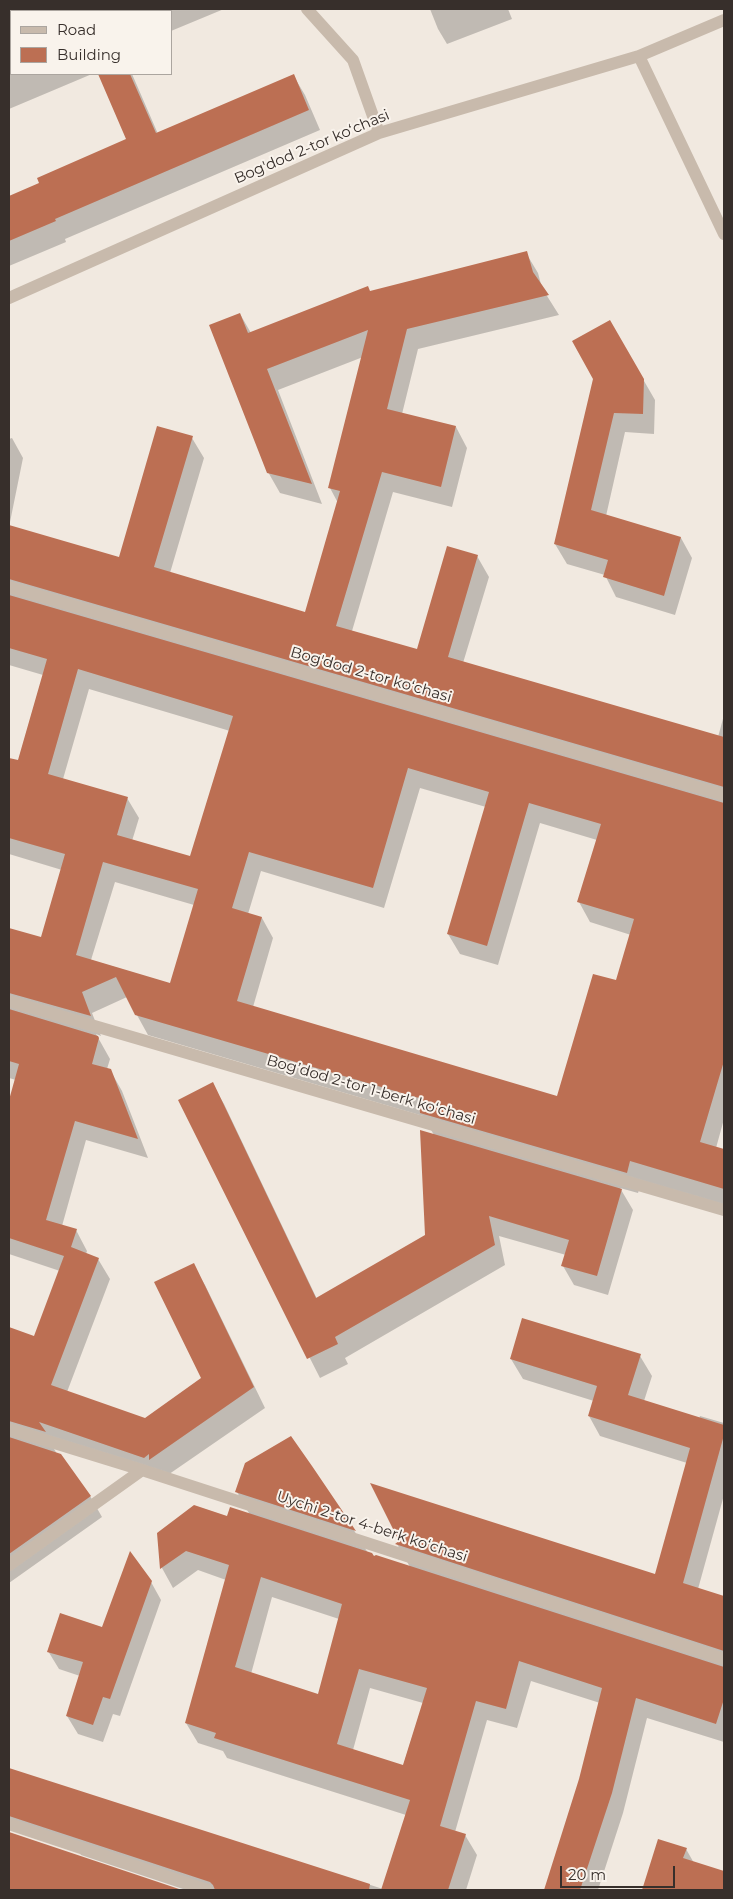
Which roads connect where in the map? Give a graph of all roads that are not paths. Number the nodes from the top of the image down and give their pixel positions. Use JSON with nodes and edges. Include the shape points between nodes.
{"nodes":[{"id":1,"x":307,"y":9,"type":"edge"},
{"id":2,"x":724,"y":20,"type":"edge"},
{"id":3,"x":639,"y":56,"type":"junction"},
{"id":4,"x":379,"y":133,"type":"junction"},
{"id":5,"x":724,"y":234,"type":"edge"},
{"id":6,"x":9,"y":298,"type":"edge"},
{"id":7,"x":9,"y":587,"type":"edge"},
{"id":8,"x":724,"y":795,"type":"edge"},
{"id":9,"x":9,"y":1001,"type":"edge"},
{"id":10,"x":724,"y":1210,"type":"edge"},
{"id":11,"x":9,"y":1428,"type":"edge"},
{"id":12,"x":142,"y":1470,"type":"junction"},
{"id":13,"x":9,"y":1565,"type":"edge"},
{"id":14,"x":724,"y":1659,"type":"edge"},
{"id":15,"x":9,"y":1824,"type":"edge"},
{"id":16,"x":207,"y":1890,"type":"edge"}],
"edges":[{"from":1,"to":4,"type":"street","via":[[353,60]]},
{"from":2,"to":3,"type":"street","name":"Bog'dod 2-tor koʻchasi"},
{"from":3,"to":4,"type":"street","name":"Bog'dod 2-tor koʻchasi"},
{"from":3,"to":5,"type":"street"},
{"from":4,"to":6,"type":"street","name":"Bog'dod 2-tor koʻchasi"},
{"from":7,"to":8,"type":"street","name":"Bog'dod 2-tor koʻchasi"},
{"from":9,"to":10,"type":"street","name":"Bogʼdod 2-tor 1-berk koʻchasi"},
{"from":11,"to":12,"type":"street","name":"Uychi 2-tor 4-berk koʻchasi"},
{"from":12,"to":13,"type":"street"},
{"from":12,"to":14,"type":"street","name":"Uychi 2-tor 4-berk koʻchasi"},
{"from":15,"to":16,"type":"street"}]}
